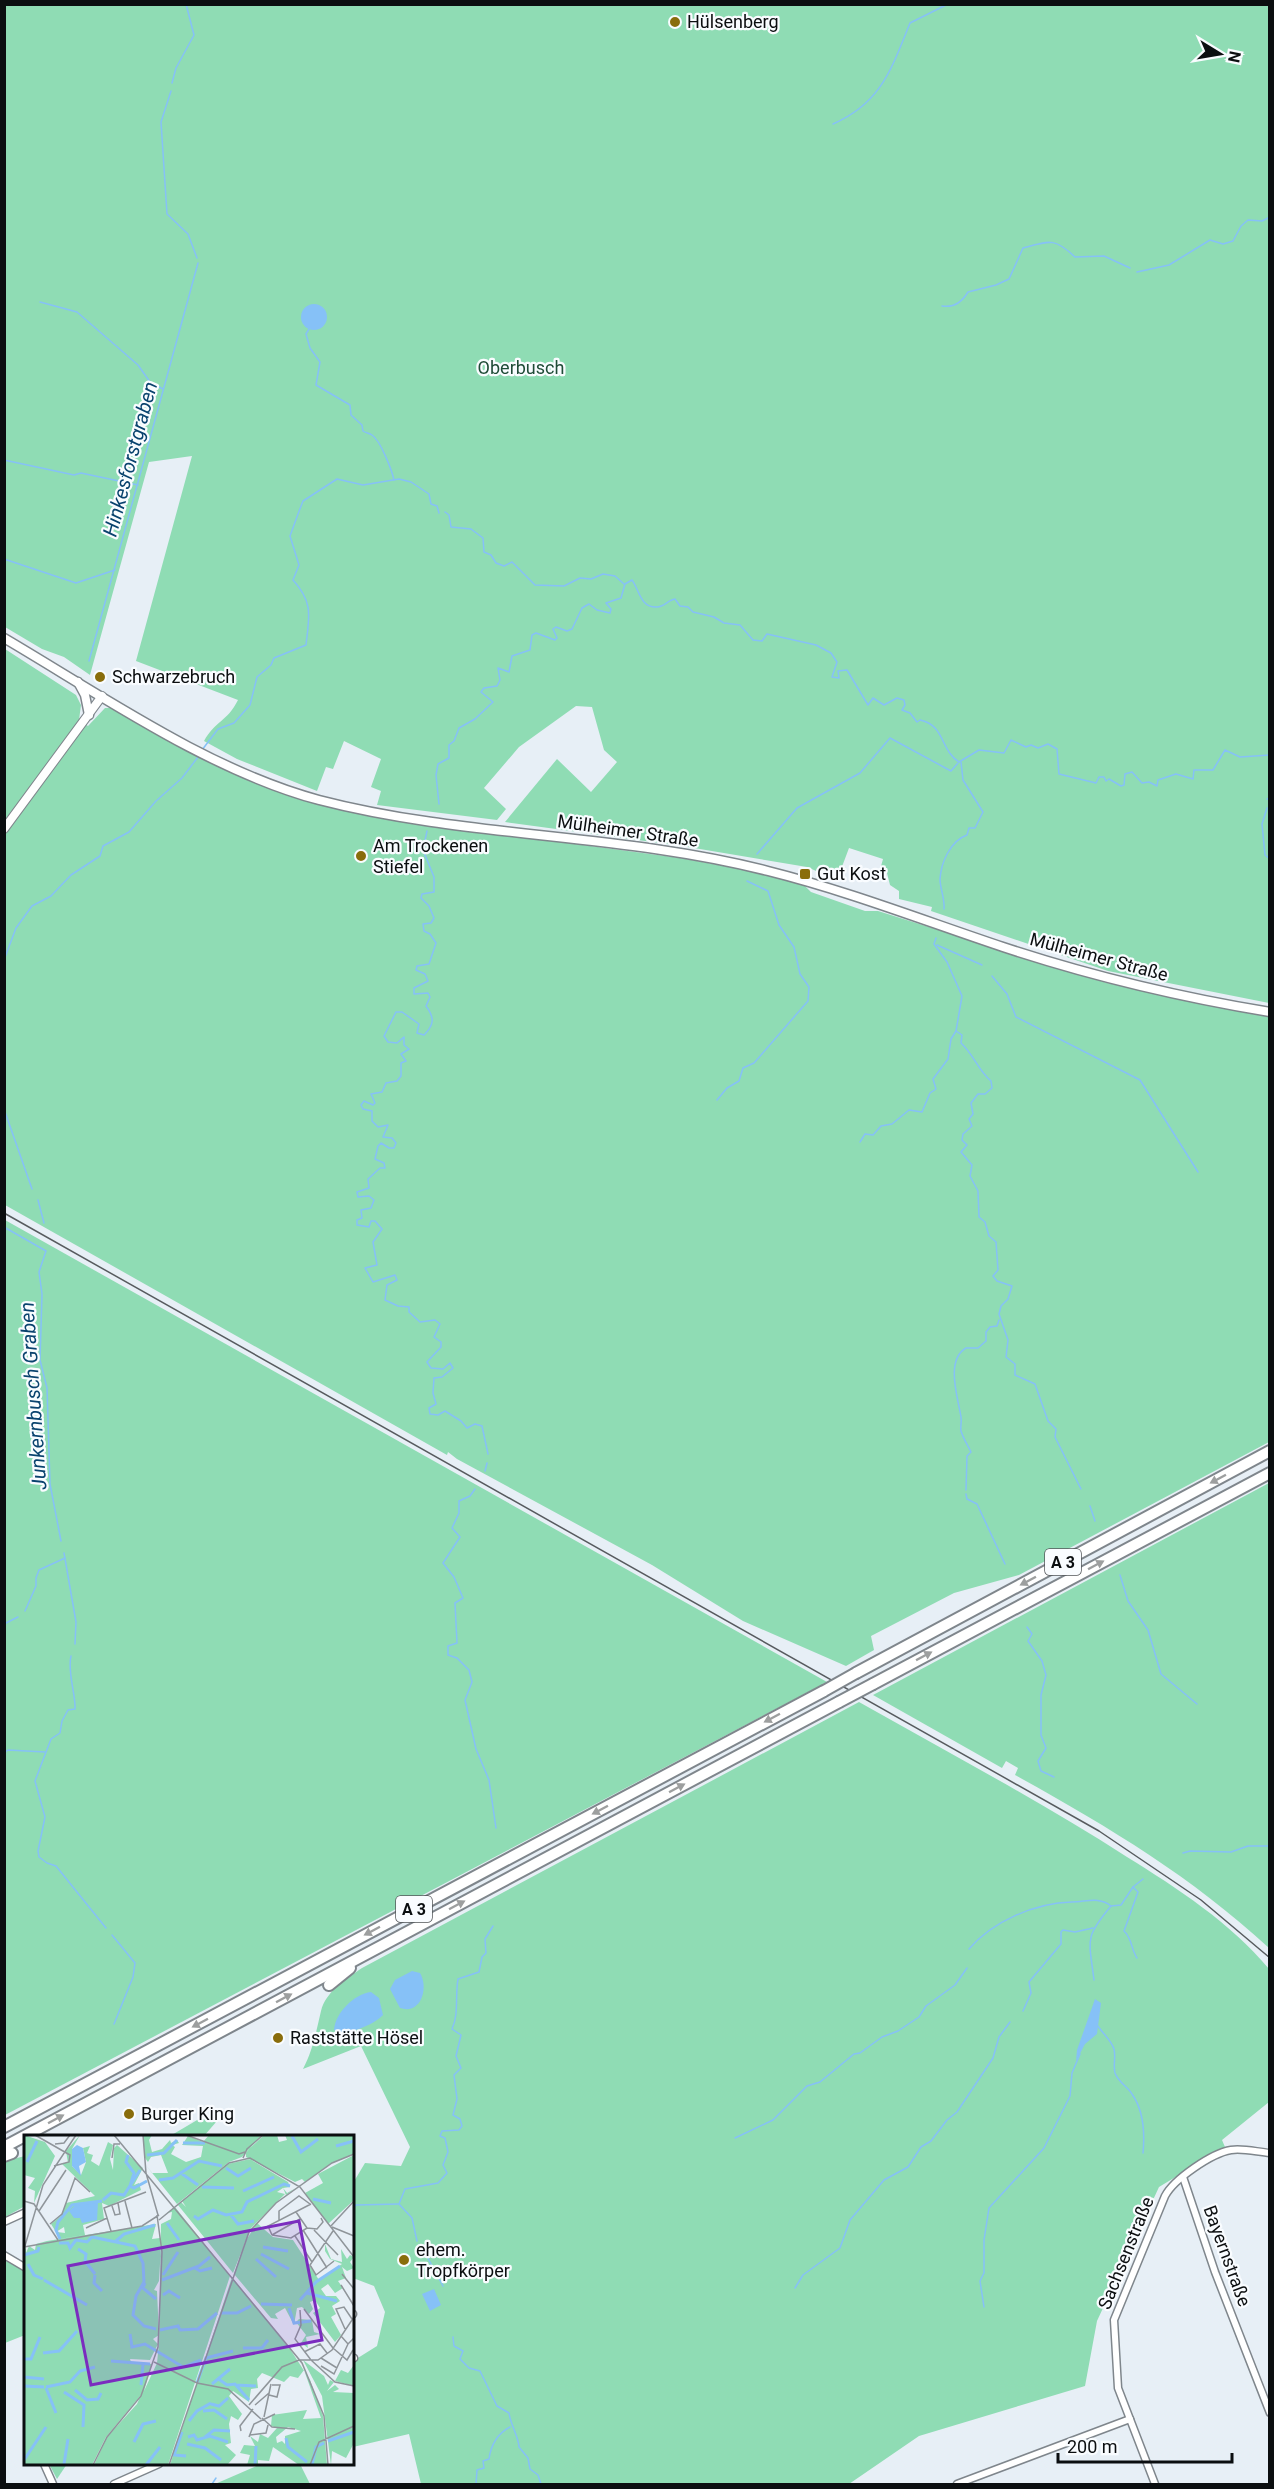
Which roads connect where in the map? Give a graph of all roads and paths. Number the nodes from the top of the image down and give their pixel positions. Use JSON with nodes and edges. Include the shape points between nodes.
{"nodes":[{"id":1,"x":4,"y":638,"type":"edge"},
{"id":2,"x":78,"y":682,"type":"junction"},
{"id":3,"x":102,"y":696,"type":"junction"},
{"id":4,"x":89,"y":715,"type":"junction"},
{"id":5,"x":4,"y":829,"type":"edge"},
{"id":6,"x":1269,"y":1012,"type":"edge"},
{"id":7,"x":1269,"y":1451,"type":"edge"},
{"id":8,"x":1269,"y":1473,"type":"edge"},
{"id":9,"x":369,"y":1953,"type":"junction"},
{"id":10,"x":329,"y":1985,"type":"dead end"},
{"id":11,"x":4,"y":2127,"type":"edge"},
{"id":12,"x":38,"y":2135,"type":"edge"},
{"id":13,"x":24,"y":2143,"type":"edge"},
{"id":14,"x":7,"y":2152,"type":"edge"},
{"id":15,"x":1269,"y":2153,"type":"edge"},
{"id":16,"x":1183,"y":2177,"type":"junction"},
{"id":17,"x":24,"y":2213,"type":"edge"},
{"id":18,"x":4,"y":2222,"type":"edge"},
{"id":19,"x":4,"y":2255,"type":"edge"},
{"id":20,"x":24,"y":2267,"type":"edge"},
{"id":21,"x":1269,"y":2413,"type":"edge"},
{"id":22,"x":1130,"y":2419,"type":"junction"},
{"id":23,"x":45,"y":2465,"type":"edge"},
{"id":24,"x":155,"y":2465,"type":"edge"},
{"id":25,"x":53,"y":2484,"type":"edge"},
{"id":26,"x":114,"y":2484,"type":"edge"},
{"id":27,"x":957,"y":2484,"type":"edge"},
{"id":28,"x":1155,"y":2484,"type":"edge"}],
"edges":[{"from":1,"to":2,"type":"main road","name":"Mülheimer Straße"},
{"from":2,"to":3,"type":"main road","name":"Mülheimer Straße"},
{"from":2,"to":4,"type":"main road"},
{"from":3,"to":4,"type":"street"},
{"from":3,"to":6,"type":"main road","name":"Mülheimer Straße","via":[[253,777],[320,800],[474,827],[679,853],[764,870],[1109,979]]},
{"from":4,"to":5,"type":"street"},
{"from":7,"to":11,"type":"highway","number":"A 3","one_way":true,"bridge":true},
{"from":9,"to":8,"type":"highway","number":"A 3","one_way":true,"bridge":true},
{"from":9,"to":10,"type":"highway"},
{"from":12,"to":9,"type":"highway","number":"A 3","one_way":true},
{"from":14,"to":13,"type":"highway","number":"A 3","one_way":true},
{"from":15,"to":16,"type":"street","name":"Sachsenstraße","via":[[1223,2152]]},
{"from":16,"to":21,"type":"street","name":"Bayernstraße"},
{"from":16,"to":22,"type":"street","name":"Sachsenstraße","via":[[1165,2196],[1114,2320],[1117,2380]]},
{"from":17,"to":18,"type":"street"},
{"from":19,"to":20,"type":"street"},
{"from":22,"to":27,"type":"street"},
{"from":22,"to":28,"type":"street","name":"Sachsenstraße"},
{"from":23,"to":25,"type":"street"},
{"from":24,"to":26,"type":"street"}]}
